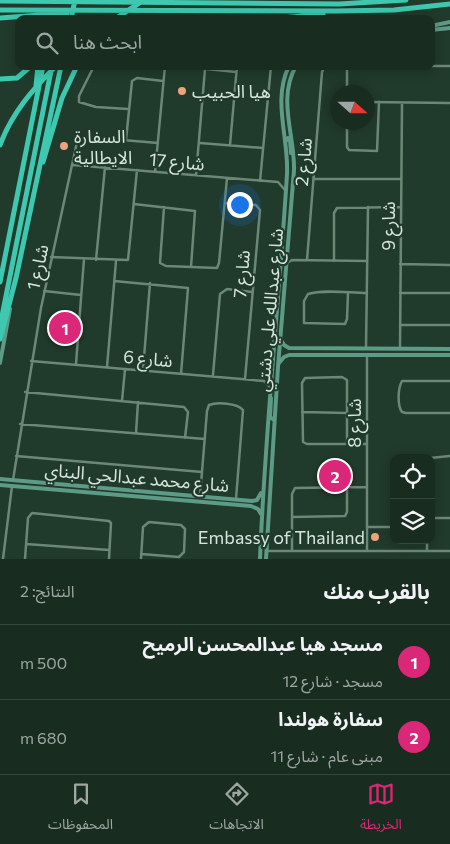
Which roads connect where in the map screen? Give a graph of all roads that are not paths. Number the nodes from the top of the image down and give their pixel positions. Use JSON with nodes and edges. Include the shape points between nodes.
{"nodes":[{"id":1,"x":31,"y":0,"type":"edge"},
{"id":2,"x":49,"y":0,"type":"edge"},
{"id":3,"x":58,"y":0,"type":"edge"},
{"id":4,"x":67,"y":0,"type":"edge"},
{"id":5,"x":76,"y":0,"type":"edge"},
{"id":6,"x":143,"y":0,"type":"edge"},
{"id":7,"x":406,"y":0,"type":"edge"},
{"id":8,"x":0,"y":1,"type":"edge"},
{"id":9,"x":26,"y":1,"type":"edge"},
{"id":10,"x":450,"y":4,"type":"edge"},
{"id":11,"x":0,"y":10,"type":"edge"},
{"id":12,"x":85,"y":11,"type":"junction"},
{"id":13,"x":336,"y":11,"type":"junction"},
{"id":14,"x":36,"y":15,"type":"edge"},
{"id":15,"x":46,"y":15,"type":"edge"},
{"id":16,"x":55,"y":15,"type":"edge"},
{"id":17,"x":63,"y":15,"type":"edge"},
{"id":18,"x":73,"y":15,"type":"edge"},
{"id":19,"x":121,"y":15,"type":"edge"},
{"id":20,"x":314,"y":15,"type":"edge"},
{"id":21,"x":15,"y":17,"type":"edge"},
{"id":22,"x":0,"y":18,"type":"edge"},
{"id":23,"x":450,"y":21,"type":"edge"},
{"id":24,"x":435,"y":24,"type":"edge"},
{"id":25,"x":450,"y":28,"type":"edge"},
{"id":26,"x":435,"y":30,"type":"edge"},
{"id":27,"x":435,"y":66,"type":"edge"},
{"id":28,"x":450,"y":66,"type":"edge"},
{"id":29,"x":25,"y":70,"type":"edge"},
{"id":30,"x":38,"y":70,"type":"edge"},
{"id":31,"x":42,"y":70,"type":"edge"},
{"id":32,"x":51,"y":70,"type":"edge"},
{"id":33,"x":52,"y":70,"type":"edge"},
{"id":34,"x":60,"y":70,"type":"edge"},
{"id":35,"x":75,"y":70,"type":"edge"},
{"id":36,"x":92,"y":70,"type":"edge"},
{"id":37,"x":164,"y":70,"type":"edge"},
{"id":38,"x":205,"y":70,"type":"edge"},
{"id":39,"x":215,"y":70,"type":"edge"},
{"id":40,"x":271,"y":70,"type":"edge"},
{"id":41,"x":288,"y":70,"type":"edge"},
{"id":42,"x":294,"y":70,"type":"edge"},
{"id":43,"x":323,"y":70,"type":"edge"},
{"id":44,"x":347,"y":70,"type":"edge"},
{"id":45,"x":236,"y":72,"type":"joint"},
{"id":46,"x":0,"y":79,"type":"edge"},
{"id":47,"x":163,"y":81,"type":"junction"},
{"id":48,"x":347,"y":85,"type":"edge"},
{"id":49,"x":375,"y":102,"type":"edge"},
{"id":50,"x":379,"y":102,"type":"junction"},
{"id":51,"x":402,"y":103,"type":"junction"},
{"id":52,"x":450,"y":103,"type":"edge"},
{"id":53,"x":128,"y":109,"type":"junction"},
{"id":54,"x":32,"y":117,"type":"junction"},
{"id":55,"x":347,"y":130,"type":"edge"},
{"id":56,"x":126,"y":140,"type":"junction"},
{"id":57,"x":286,"y":141,"type":"junction"},
{"id":58,"x":199,"y":142,"type":"junction"},
{"id":59,"x":158,"y":143,"type":"junction"},
{"id":60,"x":0,"y":145,"type":"edge"},
{"id":61,"x":230,"y":145,"type":"junction"},
{"id":62,"x":263,"y":148,"type":"junction"},
{"id":63,"x":73,"y":165,"type":"junction"},
{"id":64,"x":294,"y":165,"type":"junction"},
{"id":65,"x":105,"y":167,"type":"junction"},
{"id":66,"x":137,"y":170,"type":"junction"},
{"id":67,"x":155,"y":172,"type":"junction"},
{"id":68,"x":287,"y":172,"type":"junction"},
{"id":69,"x":196,"y":175,"type":"junction"},
{"id":70,"x":227,"y":178,"type":"junction"},
{"id":71,"x":314,"y":179,"type":"junction"},
{"id":72,"x":401,"y":179,"type":"junction"},
{"id":73,"x":260,"y":181,"type":"junction"},
{"id":74,"x":278,"y":182,"type":"junction"},
{"id":75,"x":285,"y":193,"type":"junction"},
{"id":76,"x":33,"y":196,"type":"junction"},
{"id":77,"x":225,"y":203,"type":"junction"},
{"id":78,"x":134,"y":204,"type":"junction"},
{"id":79,"x":164,"y":207,"type":"junction"},
{"id":80,"x":368,"y":207,"type":"junction"},
{"id":81,"x":400,"y":207,"type":"junction"},
{"id":82,"x":286,"y":256,"type":"junction"},
{"id":83,"x":51,"y":257,"type":"junction"},
{"id":84,"x":84,"y":259,"type":"junction"},
{"id":85,"x":96,"y":260,"type":"junction"},
{"id":86,"x":292,"y":260,"type":"junction"},
{"id":87,"x":307,"y":260,"type":"junction"},
{"id":88,"x":334,"y":260,"type":"junction"},
{"id":89,"x":367,"y":261,"type":"junction"},
{"id":90,"x":116,"y":262,"type":"junction"},
{"id":91,"x":286,"y":264,"type":"junction"},
{"id":92,"x":400,"y":264,"type":"junction"},
{"id":93,"x":450,"y":265,"type":"edge"},
{"id":94,"x":191,"y":267,"type":"junction"},
{"id":95,"x":16,"y":278,"type":"junction"},
{"id":96,"x":114,"y":281,"type":"junction"},
{"id":97,"x":0,"y":282,"type":"edge"},
{"id":98,"x":150,"y":283,"type":"junction"},
{"id":99,"x":44,"y":291,"type":"junction"},
{"id":100,"x":252,"y":292,"type":"junction"},
{"id":101,"x":348,"y":293,"type":"junction"},
{"id":102,"x":367,"y":293,"type":"junction"},
{"id":103,"x":400,"y":293,"type":"junction"},
{"id":104,"x":450,"y":293,"type":"edge"},
{"id":105,"x":81,"y":294,"type":"junction"},
{"id":106,"x":400,"y":325,"type":"junction"},
{"id":107,"x":450,"y":325,"type":"edge"},
{"id":108,"x":0,"y":326,"type":"edge"},
{"id":109,"x":280,"y":334,"type":"junction"},
{"id":110,"x":0,"y":339,"type":"edge"},
{"id":111,"x":289,"y":348,"type":"junction"},
{"id":112,"x":366,"y":349,"type":"junction"},
{"id":113,"x":400,"y":349,"type":"junction"},
{"id":114,"x":450,"y":350,"type":"edge"},
{"id":115,"x":289,"y":355,"type":"junction"},
{"id":116,"x":367,"y":355,"type":"junction"},
{"id":117,"x":450,"y":355,"type":"edge"},
{"id":118,"x":31,"y":361,"type":"junction"},
{"id":119,"x":0,"y":363,"type":"edge"},
{"id":120,"x":76,"y":364,"type":"junction"},
{"id":121,"x":107,"y":367,"type":"junction"},
{"id":122,"x":278,"y":367,"type":"junction"},
{"id":123,"x":125,"y":369,"type":"junction"},
{"id":124,"x":143,"y":370,"type":"junction"},
{"id":125,"x":181,"y":374,"type":"junction"},
{"id":126,"x":213,"y":376,"type":"junction"},
{"id":127,"x":270,"y":377,"type":"junction"},
{"id":128,"x":245,"y":379,"type":"junction"},
{"id":129,"x":264,"y":381,"type":"junction"},
{"id":130,"x":450,"y":381,"type":"edge"},
{"id":131,"x":270,"y":386,"type":"junction"},
{"id":132,"x":25,"y":392,"type":"junction"},
{"id":133,"x":122,"y":401,"type":"junction"},
{"id":134,"x":138,"y":402,"type":"junction"},
{"id":135,"x":302,"y":412,"type":"junction"},
{"id":136,"x":348,"y":413,"type":"junction"},
{"id":137,"x":450,"y":413,"type":"edge"},
{"id":138,"x":274,"y":420,"type":"junction"},
{"id":139,"x":20,"y":424,"type":"junction"},
{"id":140,"x":266,"y":427,"type":"junction"},
{"id":141,"x":136,"y":434,"type":"junction"},
{"id":142,"x":186,"y":438,"type":"junction"},
{"id":143,"x":204,"y":439,"type":"junction"},
{"id":144,"x":347,"y":444,"type":"junction"},
{"id":145,"x":366,"y":444,"type":"junction"},
{"id":146,"x":16,"y":456,"type":"junction"},
{"id":147,"x":450,"y":456,"type":"edge"},
{"id":148,"x":435,"y":458,"type":"edge"},
{"id":149,"x":272,"y":460,"type":"junction"},
{"id":150,"x":202,"y":472,"type":"junction"},
{"id":151,"x":0,"y":479,"type":"edge"},
{"id":152,"x":13,"y":480,"type":"junction"},
{"id":153,"x":0,"y":485,"type":"edge"},
{"id":154,"x":12,"y":486,"type":"junction"},
{"id":155,"x":263,"y":486,"type":"junction"},
{"id":156,"x":366,"y":486,"type":"junction"},
{"id":157,"x":347,"y":487,"type":"junction"},
{"id":158,"x":109,"y":488,"type":"junction"},
{"id":159,"x":84,"y":491,"type":"junction"},
{"id":160,"x":150,"y":492,"type":"junction"},
{"id":161,"x":114,"y":494,"type":"junction"},
{"id":162,"x":200,"y":496,"type":"junction"},
{"id":163,"x":236,"y":499,"type":"junction"},
{"id":164,"x":250,"y":500,"type":"junction"},
{"id":165,"x":213,"y":503,"type":"junction"},
{"id":166,"x":292,"y":517,"type":"junction"},
{"id":167,"x":262,"y":518,"type":"junction"},
{"id":168,"x":435,"y":518,"type":"edge"},
{"id":169,"x":450,"y":518,"type":"edge"},
{"id":170,"x":367,"y":527,"type":"junction"},
{"id":171,"x":390,"y":527,"type":"edge"},
{"id":172,"x":26,"y":544,"type":"junction"},
{"id":173,"x":427,"y":544,"type":"edge"},
{"id":174,"x":109,"y":550,"type":"junction"},
{"id":175,"x":267,"y":551,"type":"junction"},
{"id":176,"x":292,"y":551,"type":"junction"},
{"id":177,"x":366,"y":551,"type":"junction"},
{"id":178,"x":427,"y":551,"type":"junction"},
{"id":179,"x":450,"y":551,"type":"edge"},
{"id":180,"x":141,"y":554,"type":"junction"},
{"id":181,"x":3,"y":559,"type":"edge"},
{"id":182,"x":25,"y":559,"type":"edge"},
{"id":183,"x":109,"y":559,"type":"edge"},
{"id":184,"x":141,"y":559,"type":"edge"},
{"id":185,"x":260,"y":559,"type":"edge"},
{"id":186,"x":266,"y":559,"type":"edge"}],
"edges":[{"from":1,"to":9,"type":"highway"},
{"from":2,"to":15,"type":"highway"},
{"from":3,"to":16,"type":"highway"},
{"from":4,"to":17,"type":"highway"},
{"from":5,"to":18,"type":"highway"},
{"from":6,"to":19,"type":"highway"},
{"from":7,"to":9,"type":"highway","via":[[339,4]]},
{"from":8,"to":9,"type":"highway"},
{"from":10,"to":13,"type":"highway","via":[[394,10]]},
{"from":11,"to":12,"type":"highway"},
{"from":12,"to":13,"type":"highway"},
{"from":12,"to":14,"type":"highway"},
{"from":13,"to":20,"type":"highway"},
{"from":21,"to":22,"type":"highway"},
{"from":23,"to":24,"type":"main road"},
{"from":25,"to":26,"type":"main road"},
{"from":27,"to":28,"type":"street"},
{"from":29,"to":46,"type":"highway","via":[[16,78]]},
{"from":30,"to":54,"type":"highway"},
{"from":31,"to":54,"type":"highway"},
{"from":32,"to":108,"type":"highway"},
{"from":33,"to":60,"type":"highway","via":[[18,108]]},
{"from":34,"to":76,"type":"highway"},
{"from":35,"to":76,"type":"highway","via":[[62,98]]},
{"from":36,"to":53,"type":"street","via":[[80,102],[88,106]]},
{"from":37,"to":47,"type":"street"},
{"from":38,"to":58,"type":"street"},
{"from":39,"to":45,"type":"street"},
{"from":40,"to":62,"type":"street"},
{"from":41,"to":57,"type":"main road","name":"شارع عبدالله علي دشتي","via":[[280,94]]},
{"from":42,"to":64,"type":"main road","name":"شارع عبدالله علي دشتي","via":[[286,100]]},
{"from":43,"to":71,"type":"street","name":"شارع 2"},
{"from":44,"to":48,"type":"street"},
{"from":45,"to":61,"type":"street"},
{"from":47,"to":53,"type":"street","via":[[133,79]]},
{"from":47,"to":59,"type":"street"},
{"from":49,"to":50,"type":"street"},
{"from":50,"to":51,"type":"street"},
{"from":50,"to":55,"type":"street","via":[[377,151],[349,150]]},
{"from":51,"to":52,"type":"street"},
{"from":51,"to":72,"type":"street","name":"شارع 9"},
{"from":53,"to":56,"type":"street"},
{"from":54,"to":97,"type":"highway"},
{"from":56,"to":59,"type":"street","name":"شارع 1"},
{"from":56,"to":63,"type":"street","name":"شارع 1","via":[[81,138]]},
{"from":57,"to":64,"type":"main road","via":[[287,138],[290,140]]},
{"from":57,"to":68,"type":"main road","name":"شارع عبدالله علي دشتي"},
{"from":58,"to":61,"type":"street"},
{"from":58,"to":69,"type":"street"},
{"from":59,"to":67,"type":"street"},
{"from":61,"to":62,"type":"street"},
{"from":62,"to":73,"type":"street"},
{"from":63,"to":65,"type":"street","name":"شارع 17"},
{"from":63,"to":83,"type":"street","name":"شارع 1"},
{"from":64,"to":82,"type":"main road","name":"شارع عبدالله علي دشتي"},
{"from":65,"to":66,"type":"street","name":"شارع 17"},
{"from":65,"to":85,"type":"street"},
{"from":66,"to":67,"type":"street","name":"شارع 17"},
{"from":66,"to":78,"type":"street"},
{"from":67,"to":69,"type":"street","name":"شارع 17"},
{"from":68,"to":74,"type":"street","via":[[284,180]]},
{"from":68,"to":75,"type":"main road","name":"شارع عبدالله علي دشتي"},
{"from":69,"to":70,"type":"street","name":"شارع 17"},
{"from":70,"to":73,"type":"street","name":"شارع 17"},
{"from":70,"to":77,"type":"street"},
{"from":71,"to":72,"type":"street"},
{"from":71,"to":87,"type":"street","name":"شارع 2"},
{"from":72,"to":81,"type":"street","name":"شارع 9"},
{"from":73,"to":74,"type":"street","name":"شارع 17"},
{"from":74,"to":75,"type":"street"},
{"from":75,"to":127,"type":"main road","name":"شارع عبدالله علي دشتي"},
{"from":76,"to":95,"type":"highway"},
{"from":77,"to":94,"type":"street","via":[[218,267]]},
{"from":77,"to":100,"type":"street","name":"شارع 7","via":[[256,205],[260,209]]},
{"from":78,"to":79,"type":"street"},
{"from":78,"to":90,"type":"street","via":[[129,258],[126,262]]},
{"from":79,"to":94,"type":"street","via":[[196,213]]},
{"from":79,"to":94,"type":"street","via":[[159,262],[165,266]]},
{"from":80,"to":81,"type":"street"},
{"from":80,"to":88,"type":"street","via":[[341,206],[336,210]]},
{"from":80,"to":89,"type":"street"},
{"from":81,"to":92,"type":"street","name":"شارع 9"},
{"from":82,"to":86,"type":"street"},
{"from":82,"to":91,"type":"main road","name":"شارع عبدالله علي دشتي"},
{"from":83,"to":84,"type":"street"},
{"from":83,"to":99,"type":"street","name":"شارع 1"},
{"from":84,"to":85,"type":"street"},
{"from":84,"to":105,"type":"street"},
{"from":85,"to":90,"type":"street"},
{"from":86,"to":87,"type":"street"},
{"from":86,"to":91,"type":"street"},
{"from":87,"to":88,"type":"street"},
{"from":88,"to":89,"type":"street"},
{"from":89,"to":102,"type":"street"},
{"from":90,"to":96,"type":"street"},
{"from":91,"to":109,"type":"main road","name":"شارع عبدالله علي دشتي"},
{"from":92,"to":93,"type":"street"},
{"from":92,"to":103,"type":"street","name":"شارع 9"},
{"from":95,"to":110,"type":"highway"},
{"from":95,"to":119,"type":"main road"},
{"from":96,"to":98,"type":"street"},
{"from":96,"to":121,"type":"street"},
{"from":98,"to":124,"type":"street"},
{"from":98,"to":125,"type":"street","via":[[188,289]]},
{"from":99,"to":105,"type":"street"},
{"from":99,"to":118,"type":"street","name":"شارع 1"},
{"from":100,"to":126,"type":"street","via":[[226,290],[220,294]]},
{"from":100,"to":128,"type":"street","name":"شارع 7"},
{"from":101,"to":101,"type":"street","via":[[345,324],[304,323],[304,301],[308,294]]},
{"from":101,"to":102,"type":"street"},
{"from":102,"to":112,"type":"street"},
{"from":103,"to":104,"type":"street"},
{"from":103,"to":106,"type":"street","name":"شارع 9"},
{"from":105,"to":120,"type":"street"},
{"from":106,"to":107,"type":"street"},
{"from":106,"to":113,"type":"street","name":"شارع 9"},
{"from":109,"to":111,"type":"main road","via":[[282,343]]},
{"from":109,"to":122,"type":"main road","name":"شارع عبدالله علي دشتي"},
{"from":111,"to":112,"type":"main road"},
{"from":111,"to":115,"type":"main road","via":[[283,352]]},
{"from":112,"to":113,"type":"main road"},
{"from":113,"to":114,"type":"main road"},
{"from":115,"to":116,"type":"main road"},
{"from":115,"to":122,"type":"main road","via":[[282,358]]},
{"from":116,"to":117,"type":"main road"},
{"from":116,"to":145,"type":"street","name":"شارع 8"},
{"from":118,"to":120,"type":"street","name":"شارع 6"},
{"from":118,"to":132,"type":"street","name":"شارع 1"},
{"from":120,"to":121,"type":"street","name":"شارع 6"},
{"from":121,"to":123,"type":"street","name":"شارع 6"},
{"from":122,"to":138,"type":"main road","name":"شارع عبدالله علي دشتي"},
{"from":123,"to":124,"type":"street","name":"شارع 6"},
{"from":123,"to":133,"type":"street"},
{"from":124,"to":125,"type":"street","name":"شارع 6"},
{"from":125,"to":126,"type":"street","name":"شارع 6"},
{"from":126,"to":128,"type":"street","name":"شارع 6"},
{"from":127,"to":129,"type":"street"},
{"from":127,"to":131,"type":"main road","name":"شارع عبدالله علي دشتي"},
{"from":128,"to":129,"type":"street","name":"شارع 6"},
{"from":129,"to":131,"type":"street"},
{"from":130,"to":137,"type":"street","via":[[402,381],[399,408],[405,413]]},
{"from":131,"to":138,"type":"main road","via":[[270,417]]},
{"from":131,"to":140,"type":"main road","name":"شارع عبدالله علي دشتي"},
{"from":132,"to":133,"type":"street"},
{"from":132,"to":139,"type":"street","name":"شارع 1"},
{"from":133,"to":134,"type":"street"},
{"from":134,"to":141,"type":"street"},
{"from":134,"to":142,"type":"street","via":[[186,408]]},
{"from":135,"to":136,"type":"street"},
{"from":135,"to":136,"type":"street","via":[[302,383],[305,378],[342,377],[348,381]]},
{"from":135,"to":144,"type":"street","via":[[303,442]]},
{"from":136,"to":144,"type":"street"},
{"from":138,"to":149,"type":"main road","name":"شارع عبدالله علي دشتي"},
{"from":139,"to":141,"type":"street"},
{"from":139,"to":146,"type":"street","name":"شارع 1"},
{"from":140,"to":149,"type":"main road","via":[[268,424],[271,426],[269,453]]},
{"from":140,"to":155,"type":"main road","name":"شارع عبدالله علي دشتي"},
{"from":141,"to":142,"type":"street"},
{"from":142,"to":143,"type":"street"},
{"from":143,"to":150,"type":"street"},
{"from":143,"to":163,"type":"street","via":[[209,405],[242,408]]},
{"from":144,"to":145,"type":"street"},
{"from":145,"to":156,"type":"street","name":"شارع 8"},
{"from":146,"to":150,"type":"street"},
{"from":146,"to":152,"type":"street","name":"شارع 1"},
{"from":147,"to":148,"type":"street"},
{"from":149,"to":175,"type":"main road","name":"شارع عبدالله علي دشتي"},
{"from":150,"to":162,"type":"street"},
{"from":151,"to":152,"type":"main road","name":"شارع محمد عبدالحي البناي"},
{"from":152,"to":158,"type":"main road","name":"شارع محمد عبدالحي البناي"},
{"from":153,"to":154,"type":"main road","name":"شارع محمد عبدالحي البناي"},
{"from":154,"to":159,"type":"main road","name":"شارع محمد عبدالحي البناي"},
{"from":154,"to":181,"type":"street"},
{"from":155,"to":164,"type":"main road","name":"شارع محمد عبدالحي البناي","via":[[258,499]]},
{"from":155,"to":167,"type":"main road","name":"شارع عبدالله علي دشتي"},
{"from":156,"to":157,"type":"street"},
{"from":156,"to":170,"type":"street","name":"شارع 8"},
{"from":157,"to":166,"type":"street","via":[[345,516]]},
{"from":157,"to":166,"type":"street","via":[[296,487],[292,491]]},
{"from":158,"to":159,"type":"main road"},
{"from":158,"to":160,"type":"main road","name":"شارع محمد عبدالحي البناي"},
{"from":159,"to":161,"type":"main road","name":"شارع محمد عبدالحي البناي"},
{"from":160,"to":161,"type":"main road","via":[[115,490]]},
{"from":160,"to":162,"type":"main road","name":"شارع محمد عبدالحي البناي"},
{"from":161,"to":165,"type":"main road","name":"شارع محمد عبدالحي البناي"},
{"from":162,"to":163,"type":"main road","name":"شارع محمد عبدالحي البناي"},
{"from":163,"to":164,"type":"main road","name":"شارع محمد عبدالحي البناي"},
{"from":164,"to":165,"type":"main road","via":[[250,504]]},
{"from":165,"to":167,"type":"main road","name":"شارع محمد عبدالحي البناي","via":[[254,507]]},
{"from":166,"to":176,"type":"street"},
{"from":167,"to":185,"type":"main road","name":"شارع عبدالله علي دشتي"},
{"from":168,"to":169,"type":"street"},
{"from":170,"to":171,"type":"street"},
{"from":170,"to":177,"type":"street","name":"شارع 8"},
{"from":172,"to":174,"type":"street"},
{"from":172,"to":174,"type":"street","via":[[28,518],[32,513],[110,521]]},
{"from":172,"to":182,"type":"street"},
{"from":173,"to":178,"type":"street"},
{"from":174,"to":183,"type":"street"},
{"from":175,"to":176,"type":"street"},
{"from":175,"to":186,"type":"main road","name":"شارع عبدالله علي دشتي"},
{"from":176,"to":177,"type":"street"},
{"from":177,"to":178,"type":"street"},
{"from":178,"to":179,"type":"street"},
{"from":180,"to":180,"type":"street","via":[[145,524],[185,529],[184,552],[179,558]]},
{"from":180,"to":184,"type":"street"}]}
